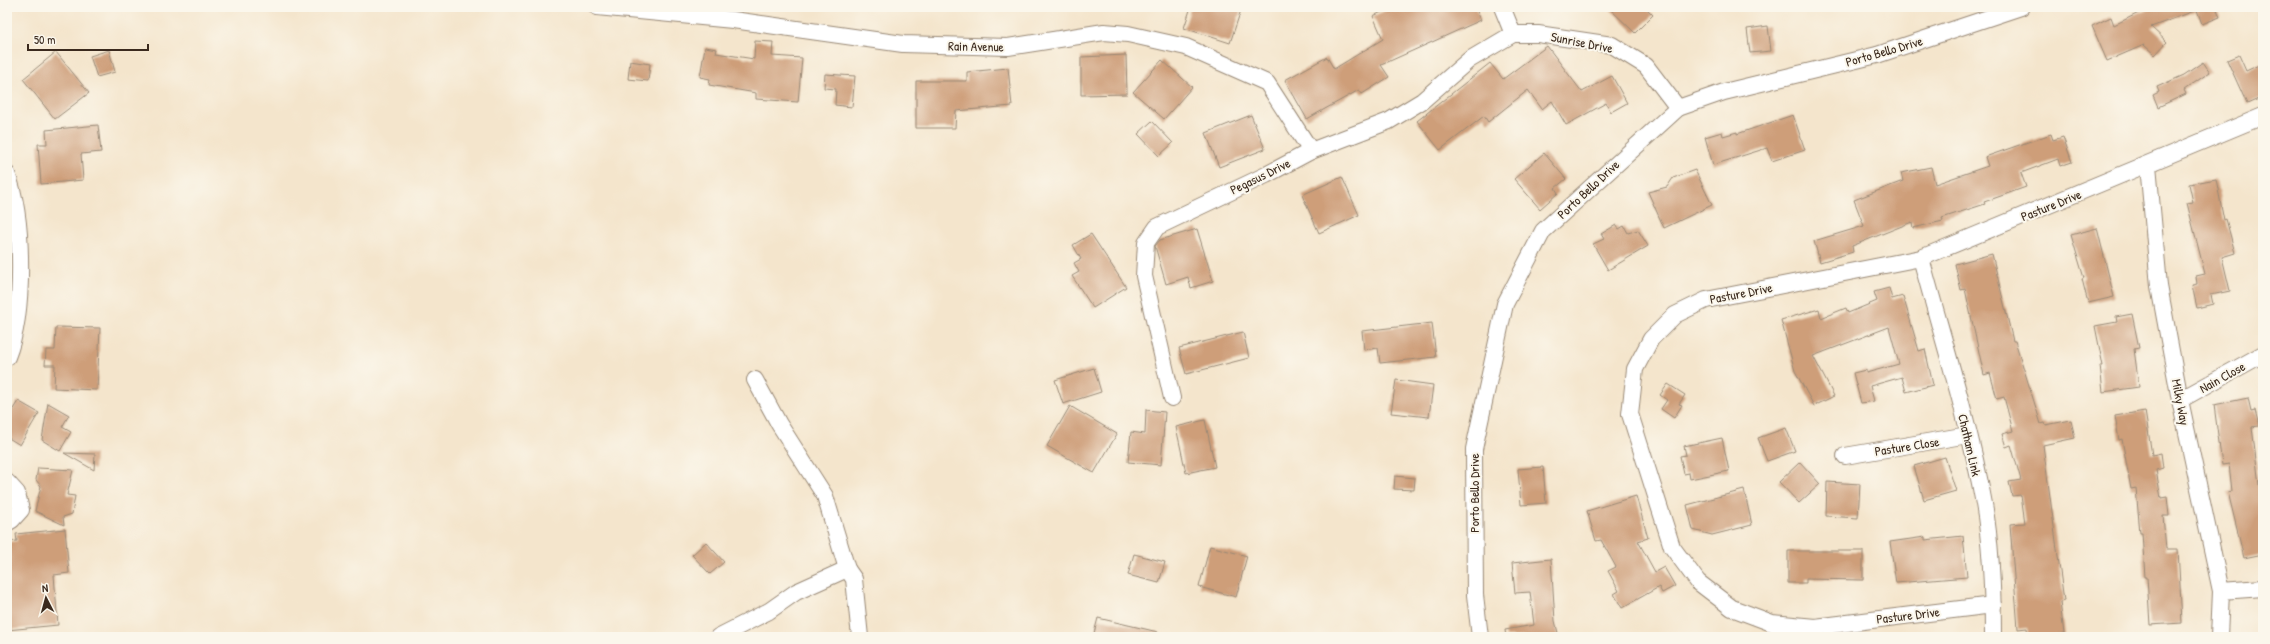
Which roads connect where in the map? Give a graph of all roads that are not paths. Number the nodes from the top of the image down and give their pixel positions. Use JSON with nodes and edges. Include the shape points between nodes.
{"nodes":[{"id":1,"x":597,"y":7,"type":"edge"},
{"id":2,"x":1502,"y":7,"type":"edge"},
{"id":3,"x":2022,"y":7,"type":"edge"},
{"id":4,"x":1513,"y":34,"type":"junction"},
{"id":5,"x":1678,"y":108,"type":"junction"},
{"id":6,"x":2263,"y":116,"type":"edge"},
{"id":7,"x":1311,"y":151,"type":"junction"},
{"id":8,"x":2148,"y":165,"type":"junction"},
{"id":9,"x":7,"y":174,"type":"edge"},
{"id":10,"x":1921,"y":258,"type":"junction"},
{"id":11,"x":2263,"y":354,"type":"edge"},
{"id":12,"x":7,"y":357,"type":"edge"},
{"id":13,"x":755,"y":380,"type":"dead end"},
{"id":14,"x":1172,"y":398,"type":"dead end"},
{"id":15,"x":2180,"y":400,"type":"junction"},
{"id":16,"x":1968,"y":435,"type":"junction"},
{"id":17,"x":1845,"y":456,"type":"dead end"},
{"id":18,"x":7,"y":482,"type":"edge"},
{"id":19,"x":7,"y":523,"type":"edge"},
{"id":20,"x":847,"y":569,"type":"junction"},
{"id":21,"x":2263,"y":588,"type":"edge"},
{"id":22,"x":2221,"y":591,"type":"junction"},
{"id":23,"x":1993,"y":605,"type":"junction"},
{"id":24,"x":718,"y":637,"type":"edge"},
{"id":25,"x":860,"y":637,"type":"edge"},
{"id":26,"x":1480,"y":637,"type":"edge"},
{"id":27,"x":1993,"y":637,"type":"edge"},
{"id":28,"x":2219,"y":637,"type":"edge"}],
"edges":[{"from":1,"to":7,"type":"street","name":"Rain Avenue","via":[[733,20],[903,44],[1008,46],[1104,32],[1128,34],[1186,47],[1267,83]]},
{"from":2,"to":4,"type":"street"},
{"from":3,"to":5,"type":"street","name":"Porto Bello Drive","via":[[1877,55],[1724,92]]},
{"from":4,"to":5,"type":"street","name":"Sunrise Drive","via":[[1538,34],[1612,45],[1646,66]]},
{"from":4,"to":7,"type":"street","name":"Pegasus Drive","via":[[1469,60],[1422,101],[1389,121]]},
{"from":5,"to":26,"type":"street","name":"Porto Bello Drive","via":[[1543,231],[1505,304],[1474,448],[1474,595]]},
{"from":6,"to":8,"type":"street","name":"Pasture Drive"},
{"from":7,"to":14,"type":"street","name":"Pegasus Drive","via":[[1157,227],[1146,243],[1144,276]]},
{"from":8,"to":10,"type":"street","name":"Pasture Drive"},
{"from":8,"to":15,"type":"street","name":"Milky Way","via":[[2159,286]]},
{"from":9,"to":12,"type":"street","via":[[14,192],[19,238],[13,341]]},
{"from":10,"to":16,"type":"street","name":"Chatham Link"},
{"from":10,"to":23,"type":"street","name":"Pasture Drive","via":[[1706,300],[1675,315],[1651,339],[1635,369],[1630,414],[1672,548],[1698,582],[1732,608],[1772,623],[1815,627]]},
{"from":11,"to":15,"type":"street","name":"Nain Close"},
{"from":13,"to":20,"type":"street","via":[[779,424],[825,496]]},
{"from":15,"to":22,"type":"street","name":"Milky Way"},
{"from":16,"to":17,"type":"street","name":"Pasture Close"},
{"from":16,"to":23,"type":"street","name":"Chatham Link","via":[[1984,505]]},
{"from":18,"to":19,"type":"street","via":[[18,493],[21,510]]},
{"from":20,"to":24,"type":"street","via":[[796,592],[769,611]]},
{"from":20,"to":25,"type":"street","via":[[854,578]]},
{"from":21,"to":22,"type":"street"},
{"from":22,"to":28,"type":"street","name":"Milky Way"},
{"from":23,"to":27,"type":"street","name":"Chatham Link"}]}
